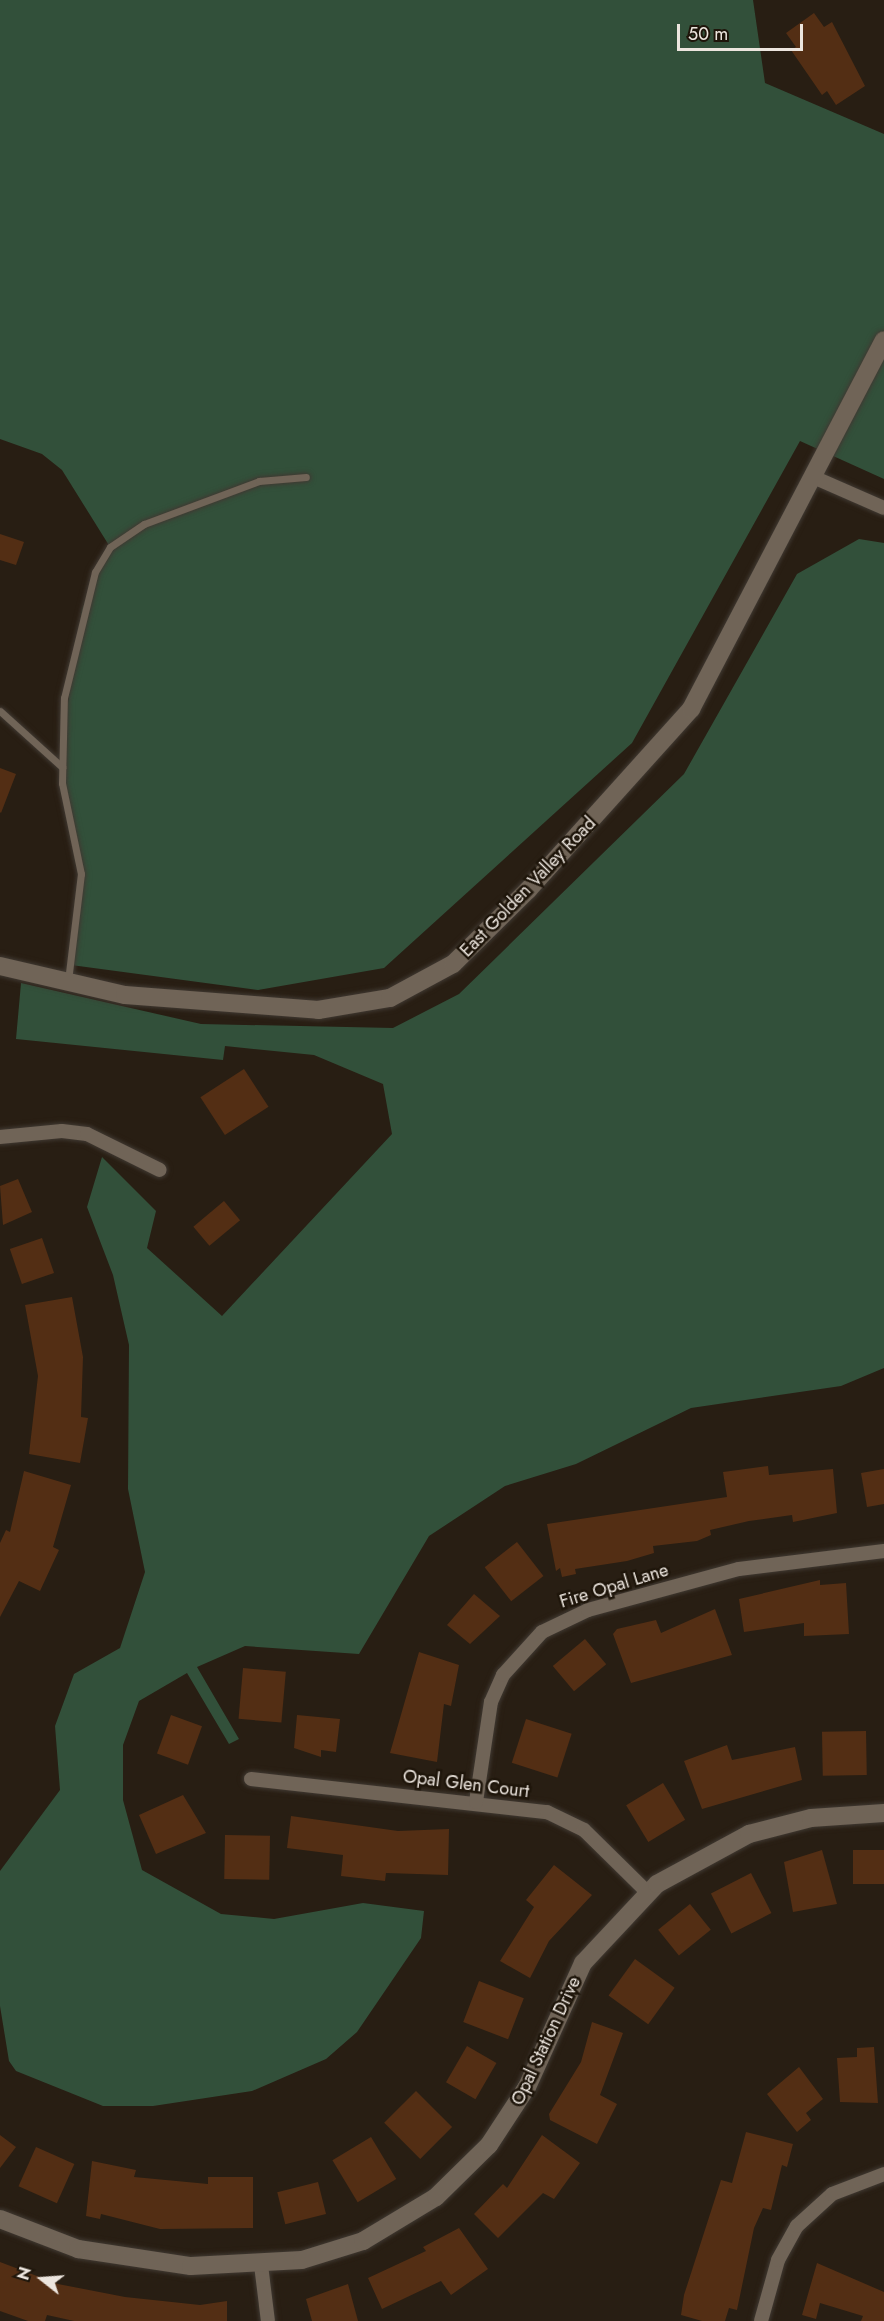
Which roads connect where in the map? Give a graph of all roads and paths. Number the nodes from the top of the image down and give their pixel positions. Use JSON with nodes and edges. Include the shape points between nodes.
{"nodes":[{"id":1,"x":884,"y":340,"type":"edge"},
{"id":2,"x":306,"y":477,"type":"dead end"},
{"id":3,"x":813,"y":477,"type":"junction"},
{"id":4,"x":884,"y":508,"type":"edge"},
{"id":5,"x":0,"y":711,"type":"edge"},
{"id":6,"x":62,"y":767,"type":"junction"},
{"id":7,"x":0,"y":966,"type":"edge"},
{"id":8,"x":67,"y":984,"type":"junction"},
{"id":9,"x":0,"y":1137,"type":"edge"},
{"id":10,"x":160,"y":1170,"type":"dead end"},
{"id":11,"x":884,"y":1551,"type":"edge"},
{"id":12,"x":250,"y":1779,"type":"dead end"},
{"id":13,"x":476,"y":1802,"type":"junction"},
{"id":14,"x":884,"y":1813,"type":"edge"},
{"id":15,"x":648,"y":1893,"type":"junction"},
{"id":16,"x":884,"y":2174,"type":"edge"},
{"id":17,"x":0,"y":2219,"type":"edge"},
{"id":18,"x":261,"y":2265,"type":"junction"},
{"id":19,"x":268,"y":2321,"type":"edge"},
{"id":20,"x":761,"y":2321,"type":"edge"}],
"edges":[{"from":1,"to":3,"type":"main road","name":"East Golden Valley Road"},
{"from":2,"to":6,"type":"lane","via":[[259,482],[144,524],[110,547],[80,619],[64,698]]},
{"from":3,"to":4,"type":"street"},
{"from":3,"to":8,"type":"main road","name":"East Golden Valley Road","via":[[691,709],[536,882],[453,964],[390,998],[318,1010],[166,999]]},
{"from":5,"to":6,"type":"lane"},
{"from":6,"to":8,"type":"lane","via":[[81,874]]},
{"from":7,"to":8,"type":"main road","name":"East Golden Valley Road"},
{"from":9,"to":10,"type":"street","via":[[62,1131],[87,1134]]},
{"from":11,"to":13,"type":"street","name":"Fire Opal Lane","via":[[740,1569],[588,1610],[542,1632],[503,1675],[491,1702]]},
{"from":12,"to":13,"type":"street","name":"Opal Glen Court"},
{"from":13,"to":15,"type":"street","name":"Opal Glen Court","via":[[568,1821],[604,1847]]},
{"from":14,"to":15,"type":"main road","name":"Opal Station Drive","via":[[810,1818],[749,1834],[685,1866]]},
{"from":15,"to":18,"type":"main road","name":"Opal Station Drive","via":[[583,1963],[527,2087],[489,2145],[461,2174],[436,2197],[363,2241],[302,2260]]},
{"from":16,"to":20,"type":"street","via":[[832,2194],[797,2226],[778,2260]]},
{"from":17,"to":18,"type":"main road","name":"Opal Station Drive","via":[[40,2237],[114,2257],[191,2266]]},
{"from":18,"to":19,"type":"street"}]}
